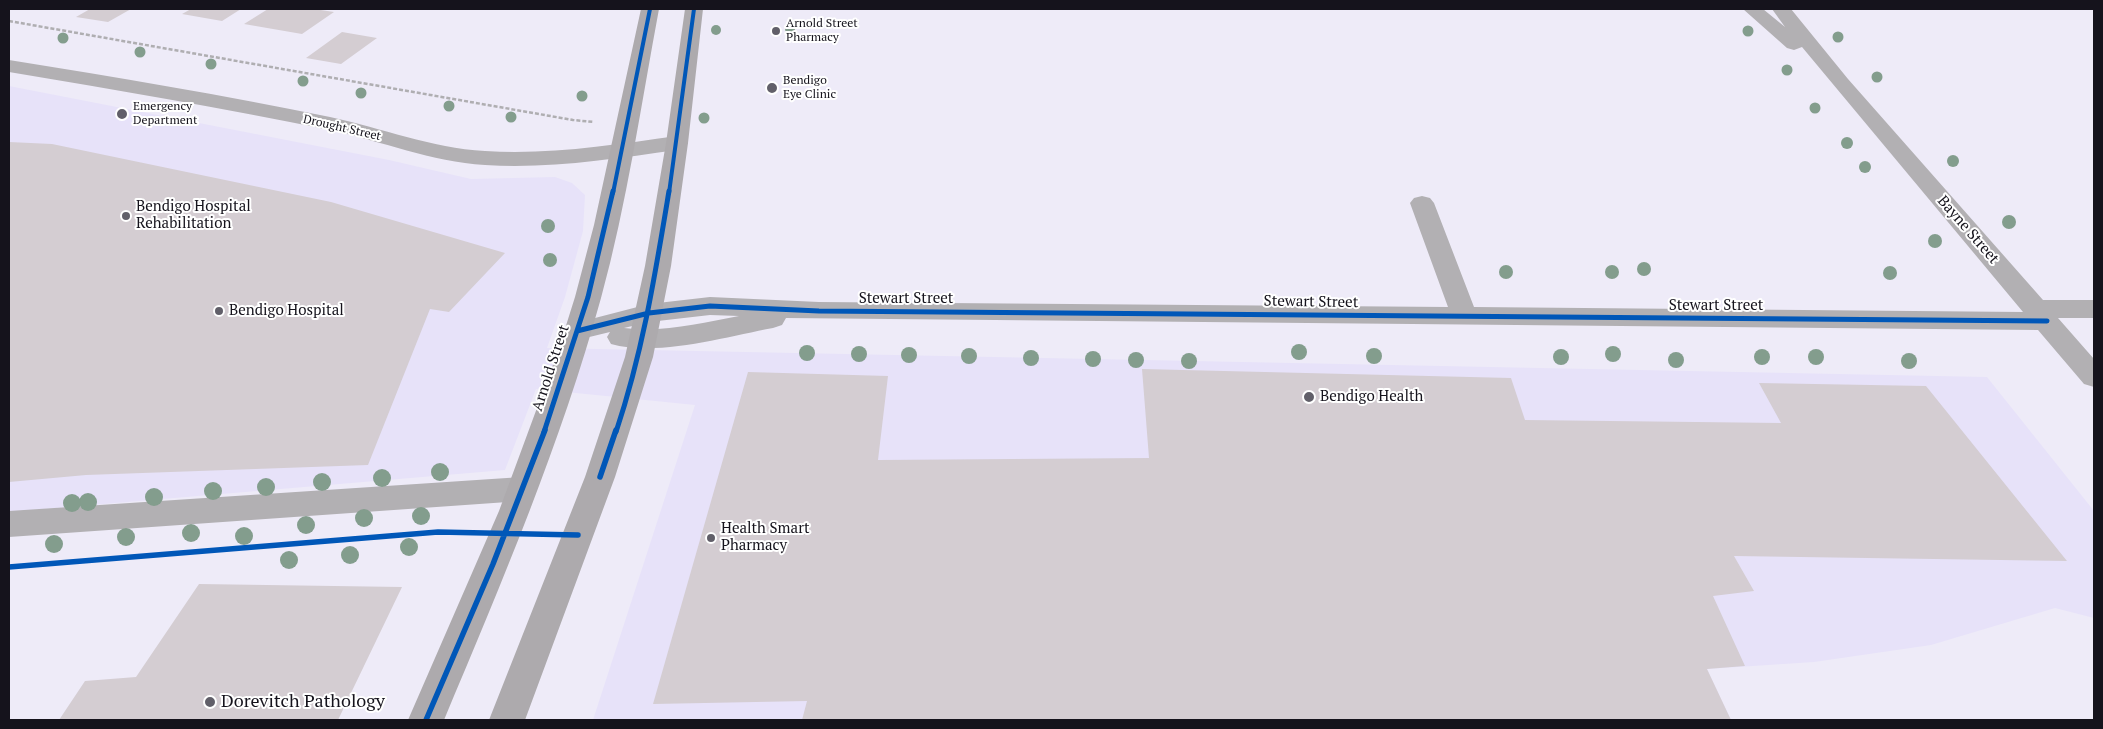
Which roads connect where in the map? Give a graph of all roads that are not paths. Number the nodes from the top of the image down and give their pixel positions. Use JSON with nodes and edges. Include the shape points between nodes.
{"nodes":[{"id":1,"x":650,"y":9,"type":"edge"},
{"id":2,"x":694,"y":9,"type":"edge"},
{"id":3,"x":1752,"y":9,"type":"edge"},
{"id":4,"x":1781,"y":9,"type":"edge"},
{"id":5,"x":9,"y":66,"type":"edge"},
{"id":6,"x":1842,"y":84,"type":"junction"},
{"id":7,"x":676,"y":143,"type":"junction"},
{"id":8,"x":622,"y":151,"type":"junction"},
{"id":9,"x":1422,"y":204,"type":"dead end"},
{"id":10,"x":2094,"y":309,"type":"edge"},
{"id":11,"x":2042,"y":315,"type":"junction"},
{"id":12,"x":1464,"y":316,"type":"junction"},
{"id":13,"x":646,"y":327,"type":"junction"},
{"id":14,"x":577,"y":331,"type":"junction"},
{"id":15,"x":2094,"y":377,"type":"edge"},
{"id":16,"x":522,"y":489,"type":"junction"},
{"id":17,"x":9,"y":524,"type":"edge"},
{"id":18,"x":426,"y":720,"type":"edge"},
{"id":19,"x":507,"y":720,"type":"edge"}],
"edges":[{"from":1,"to":8,"type":"main road","name":"Arnold Street"},
{"from":2,"to":7,"type":"main road"},
{"from":3,"to":6,"type":"street","name":"Bayne Street"},
{"from":4,"to":6,"type":"street","name":"Bayne Street"},
{"from":5,"to":8,"type":"street","name":"Drought Street","via":[[230,104],[450,154],[484,158],[551,158]]},
{"from":6,"to":11,"type":"street","name":"Bayne Street"},
{"from":7,"to":8,"type":"street","name":"Drought Street"},
{"from":7,"to":13,"type":"main road"},
{"from":8,"to":14,"type":"main road","name":"Arnold Street","via":[[600,251]]},
{"from":9,"to":12,"type":"street"},
{"from":10,"to":11,"type":"street","name":"Stewart Street"},
{"from":11,"to":12,"type":"street","name":"Stewart Street"},
{"from":11,"to":15,"type":"street","name":"Bayne Street"},
{"from":12,"to":13,"type":"street","name":"Stewart Street","via":[[819,311],[706,331]]},
{"from":13,"to":14,"type":"street","name":"Stewart Street"},
{"from":13,"to":19,"type":"main road","via":[[630,390],[600,477]]},
{"from":14,"to":16,"type":"main road","name":"Arnold Street"},
{"from":16,"to":17,"type":"street"},
{"from":16,"to":18,"type":"main road","name":"Arnold Street"}]}
